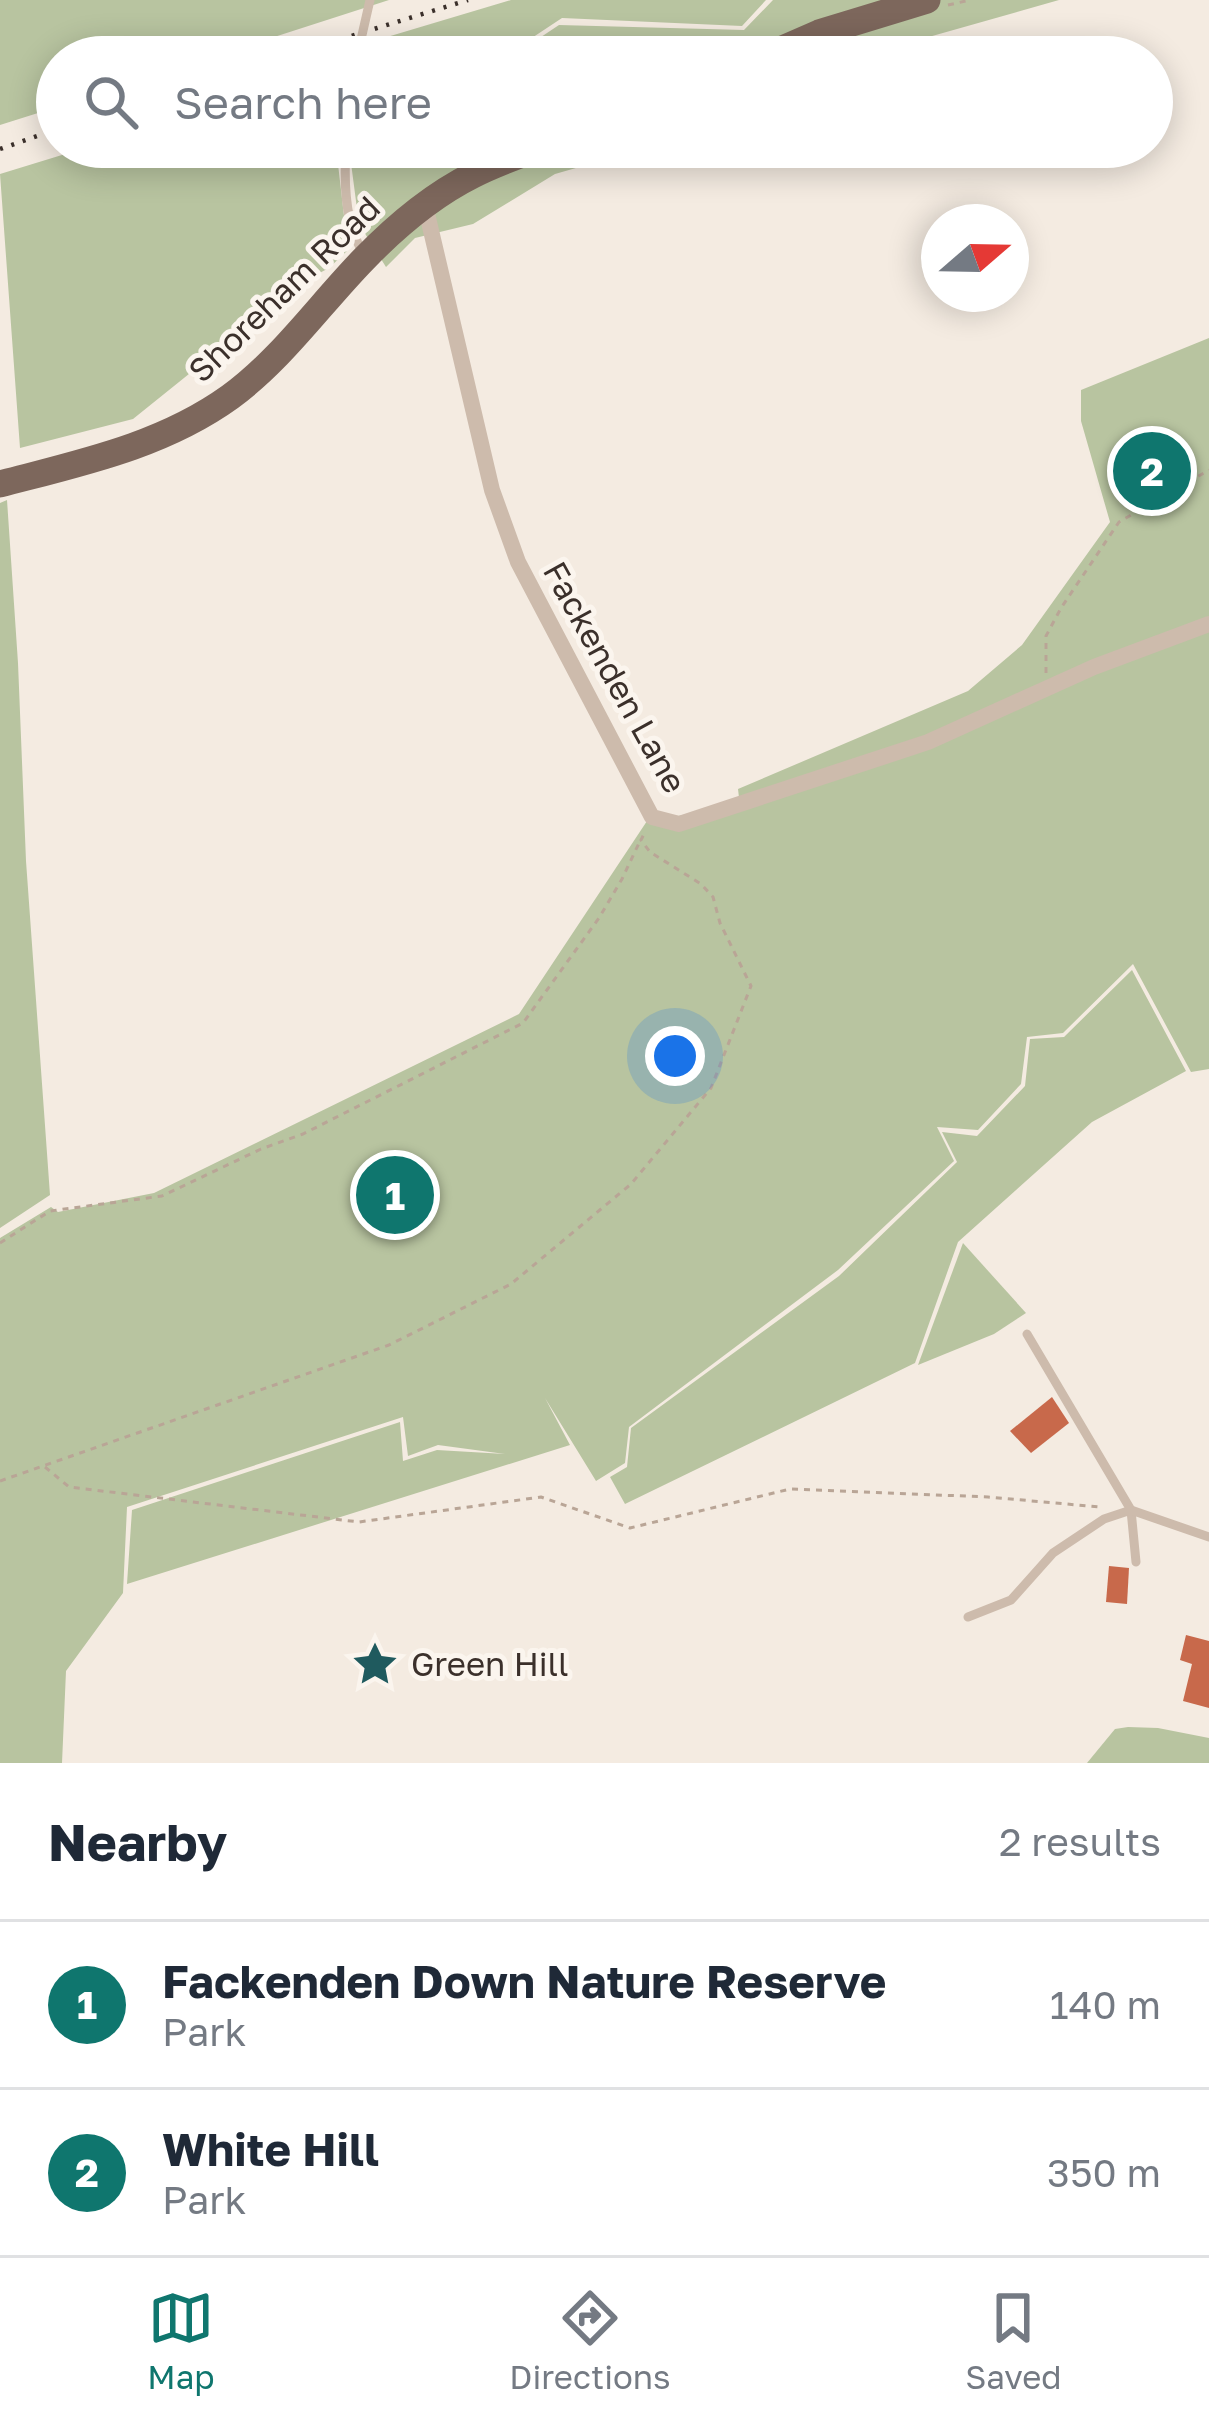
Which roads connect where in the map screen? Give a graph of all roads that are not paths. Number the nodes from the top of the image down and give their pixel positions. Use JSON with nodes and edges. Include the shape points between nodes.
{"nodes":[{"id":1,"x":370,"y":0,"type":"edge"},
{"id":2,"x":927,"y":0,"type":"edge"},
{"id":3,"x":362,"y":36,"type":"edge"},
{"id":4,"x":812,"y":36,"type":"edge"},
{"id":5,"x":345,"y":168,"type":"edge"},
{"id":6,"x":489,"y":168,"type":"edge"},
{"id":7,"x":425,"y":205,"type":"junction"},
{"id":8,"x":366,"y":256,"type":"junction"},
{"id":9,"x":0,"y":484,"type":"edge"},
{"id":10,"x":1209,"y":624,"type":"edge"},
{"id":11,"x":1028,"y":1334,"type":"dead end"},
{"id":12,"x":1132,"y":1510,"type":"junction"},
{"id":13,"x":1209,"y":1537,"type":"edge"},
{"id":14,"x":1136,"y":1562,"type":"dead end"},
{"id":15,"x":968,"y":1617,"type":"dead end"}],
"edges":[{"from":1,"to":3,"type":"lane","bridge":true},
{"from":2,"to":4,"type":"main road"},
{"from":5,"to":8,"type":"lane","via":[[351,229]]},
{"from":6,"to":7,"type":"main road","name":"Shoreham Road"},
{"from":7,"to":8,"type":"main road","name":"Shoreham Road"},
{"from":7,"to":10,"type":"street","name":"Fackenden Lane","via":[[491,490],[518,562],[652,817],[680,824],[928,742]]},
{"from":8,"to":9,"type":"main road","name":"Shoreham Road","via":[[267,365],[195,421]]},
{"from":11,"to":12,"type":"lane"},
{"from":12,"to":13,"type":"lane"},
{"from":12,"to":14,"type":"lane"},
{"from":12,"to":15,"type":"lane","via":[[1053,1553],[1011,1600]]}]}
